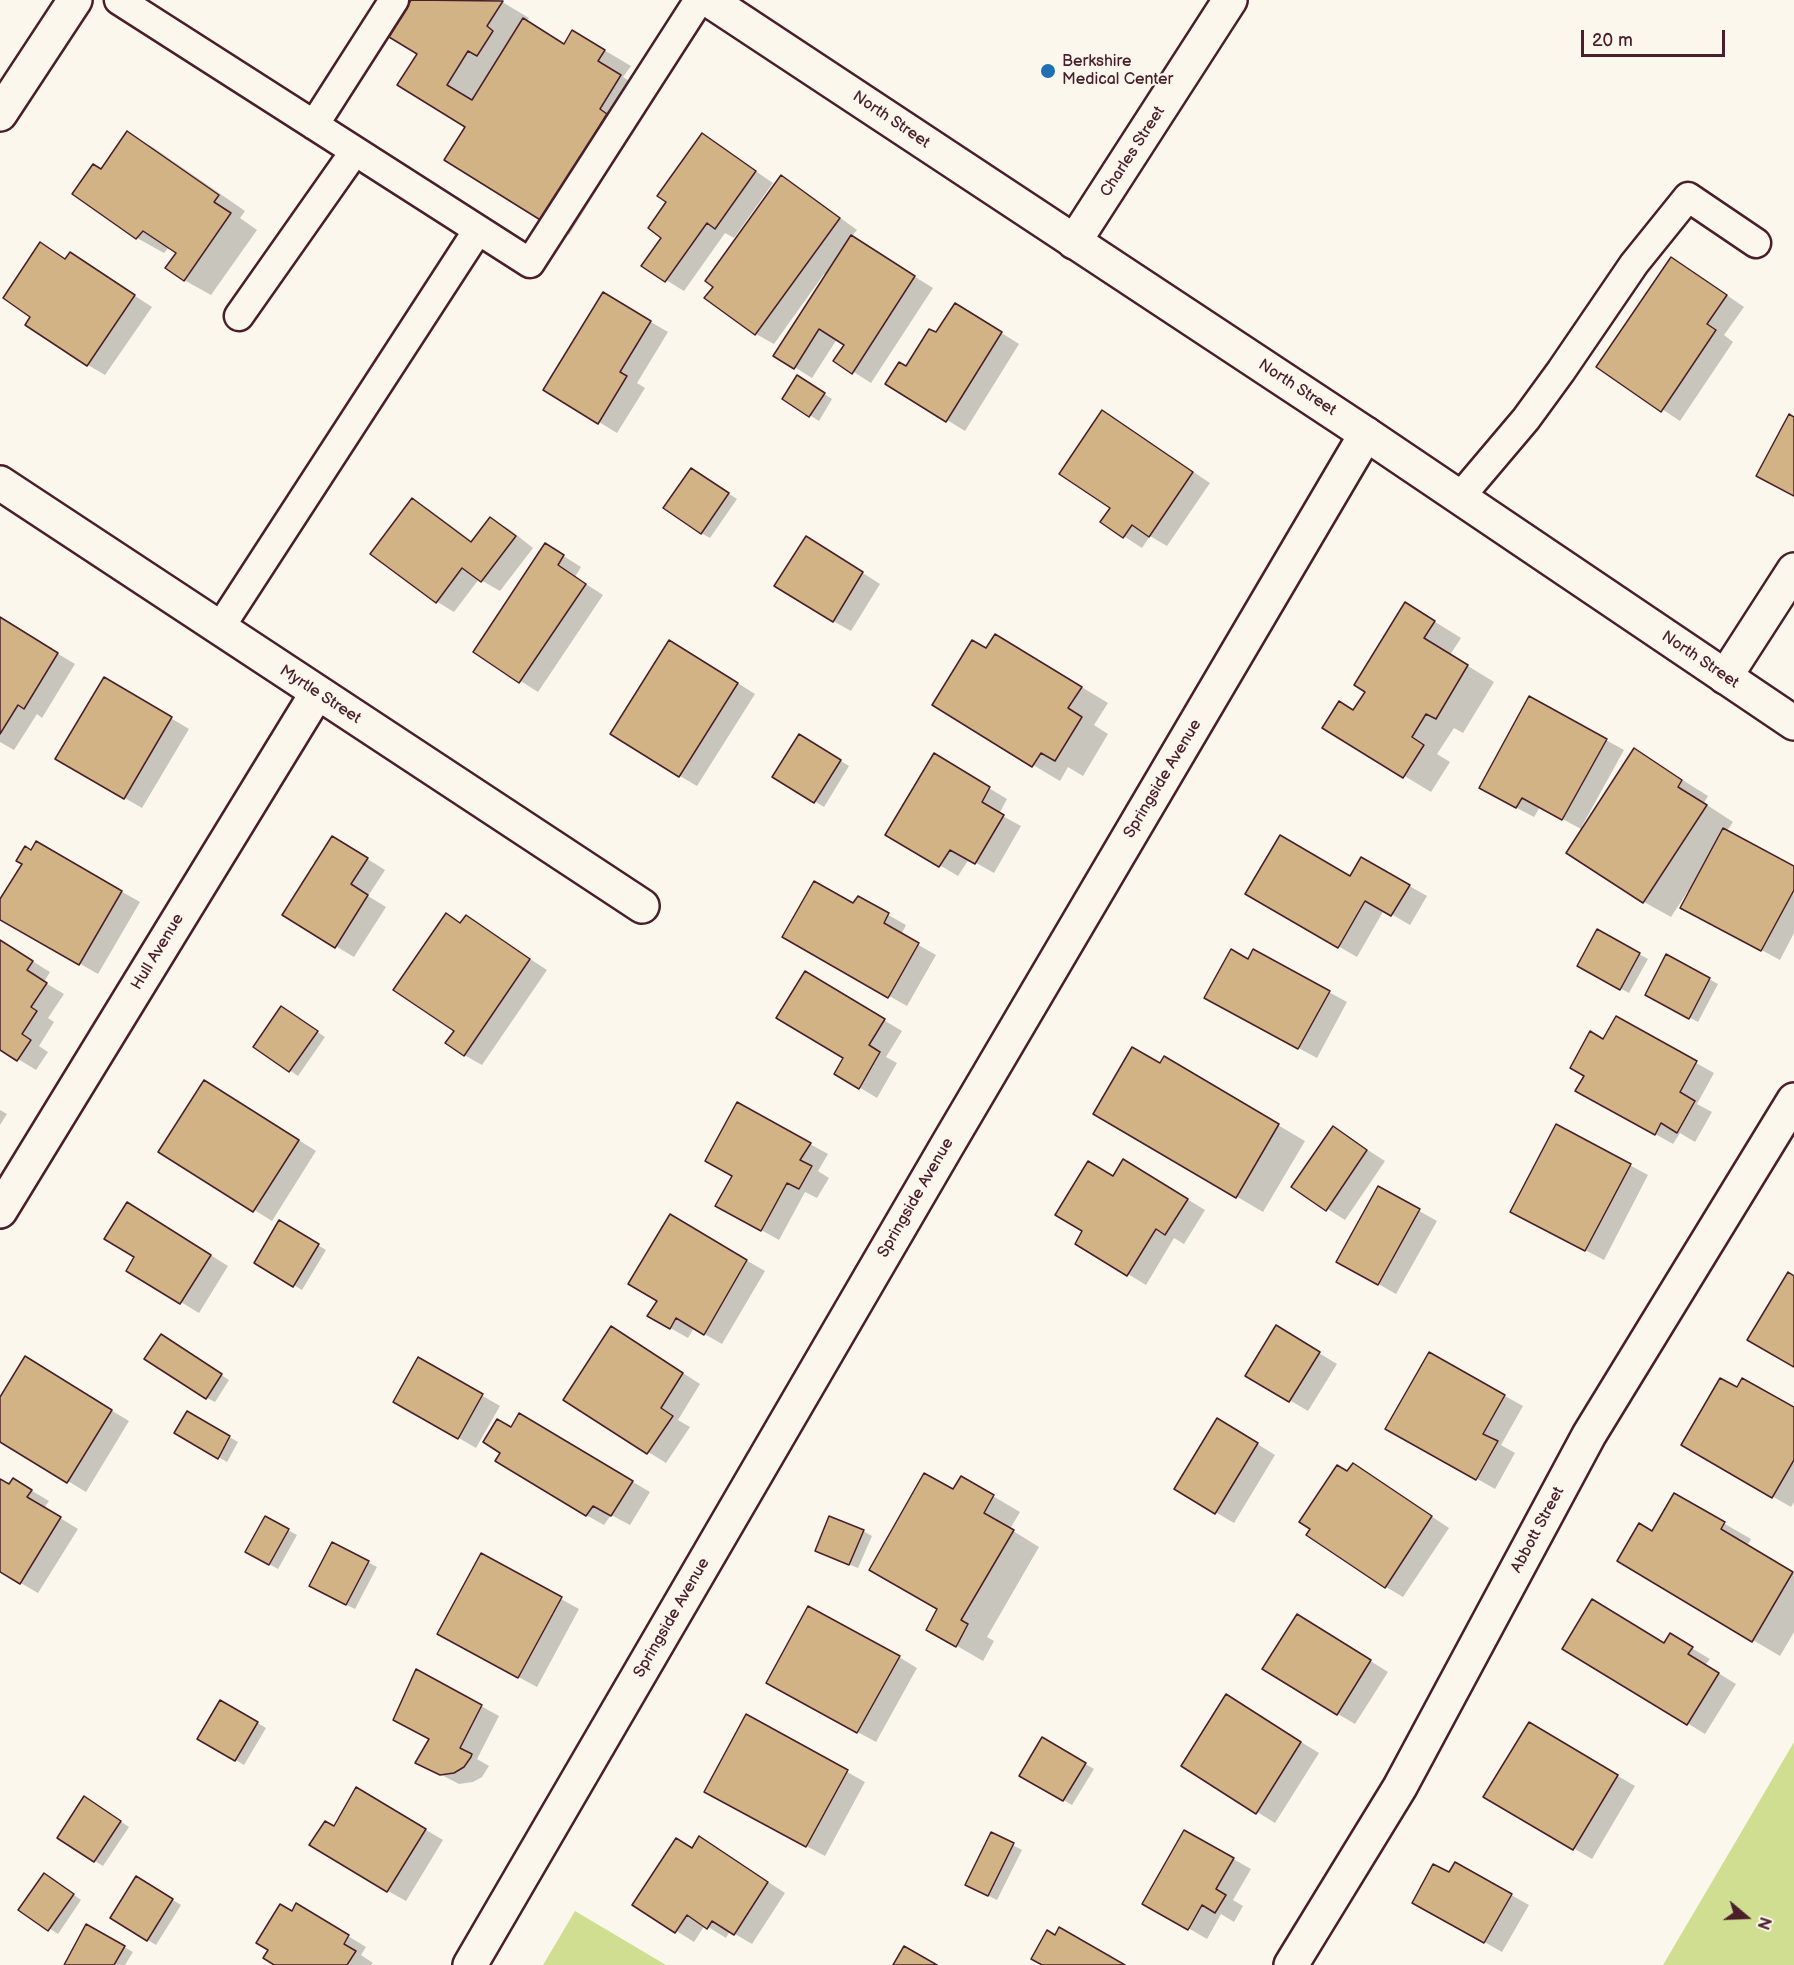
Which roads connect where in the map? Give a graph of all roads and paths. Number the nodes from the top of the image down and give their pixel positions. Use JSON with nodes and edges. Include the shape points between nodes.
{"nodes":[{"id":1,"x":75,"y":0,"type":"edge"},
{"id":2,"x":119,"y":0,"type":"edge"},
{"id":3,"x":394,"y":0,"type":"edge"},
{"id":4,"x":699,"y":0,"type":"edge"},
{"id":5,"x":709,"y":0,"type":"edge"},
{"id":6,"x":738,"y":0,"type":"edge"},
{"id":7,"x":1230,"y":0,"type":"edge"},
{"id":8,"x":797,"y":57,"type":"junction"},
{"id":9,"x":0,"y":114,"type":"edge"},
{"id":10,"x":314,"y":124,"type":"junction"},
{"id":11,"x":355,"y":151,"type":"junction"},
{"id":12,"x":478,"y":230,"type":"junction"},
{"id":13,"x":1074,"y":242,"type":"junction"},
{"id":14,"x":1756,"y":243,"type":"dead end"},
{"id":15,"x":239,"y":316,"type":"dead end"},
{"id":16,"x":1366,"y":434,"type":"junction"},
{"id":17,"x":0,"y":483,"type":"edge"},
{"id":18,"x":1460,"y":497,"type":"junction"},
{"id":19,"x":1794,"y":570,"type":"edge"},
{"id":20,"x":219,"y":629,"type":"junction"},
{"id":21,"x":1725,"y":677,"type":"junction"},
{"id":22,"x":316,"y":693,"type":"junction"},
{"id":23,"x":1794,"y":723,"type":"edge"},
{"id":24,"x":642,"y":906,"type":"dead end"},
{"id":25,"x":1794,"y":1100,"type":"edge"},
{"id":26,"x":0,"y":1211,"type":"edge"},
{"id":27,"x":470,"y":1965,"type":"edge"},
{"id":28,"x":1291,"y":1965,"type":"edge"}],
"edges":[{"from":1,"to":9,"type":"street"},
{"from":2,"to":10,"type":"lane"},
{"from":3,"to":10,"type":"lane"},
{"from":4,"to":12,"type":"lane","via":[[530,263]]},
{"from":5,"to":8,"type":"street","name":"North Street"},
{"from":6,"to":8,"type":"street","name":"North Street"},
{"from":7,"to":13,"type":"street","name":"Charles Street"},
{"from":8,"to":13,"type":"street","name":"North Street"},
{"from":10,"to":11,"type":"lane"},
{"from":11,"to":12,"type":"lane"},
{"from":11,"to":15,"type":"lane"},
{"from":12,"to":20,"type":"lane"},
{"from":13,"to":16,"type":"street","name":"North Street"},
{"from":14,"to":18,"type":"lane","via":[[1688,197],[1634,264],[1526,418]]},
{"from":16,"to":18,"type":"street","name":"North Street"},
{"from":16,"to":27,"type":"street","name":"Springside Avenue"},
{"from":17,"to":20,"type":"street","name":"Myrtle Street"},
{"from":18,"to":21,"type":"street","name":"North Street"},
{"from":19,"to":21,"type":"street"},
{"from":20,"to":22,"type":"street","name":"Myrtle Street"},
{"from":21,"to":23,"type":"street","name":"North Street"},
{"from":22,"to":24,"type":"street","name":"Myrtle Street"},
{"from":22,"to":26,"type":"street","name":"Hull Avenue"},
{"from":25,"to":28,"type":"street","name":"Abbott Street","via":[[1589,1435],[1400,1787]]}]}
